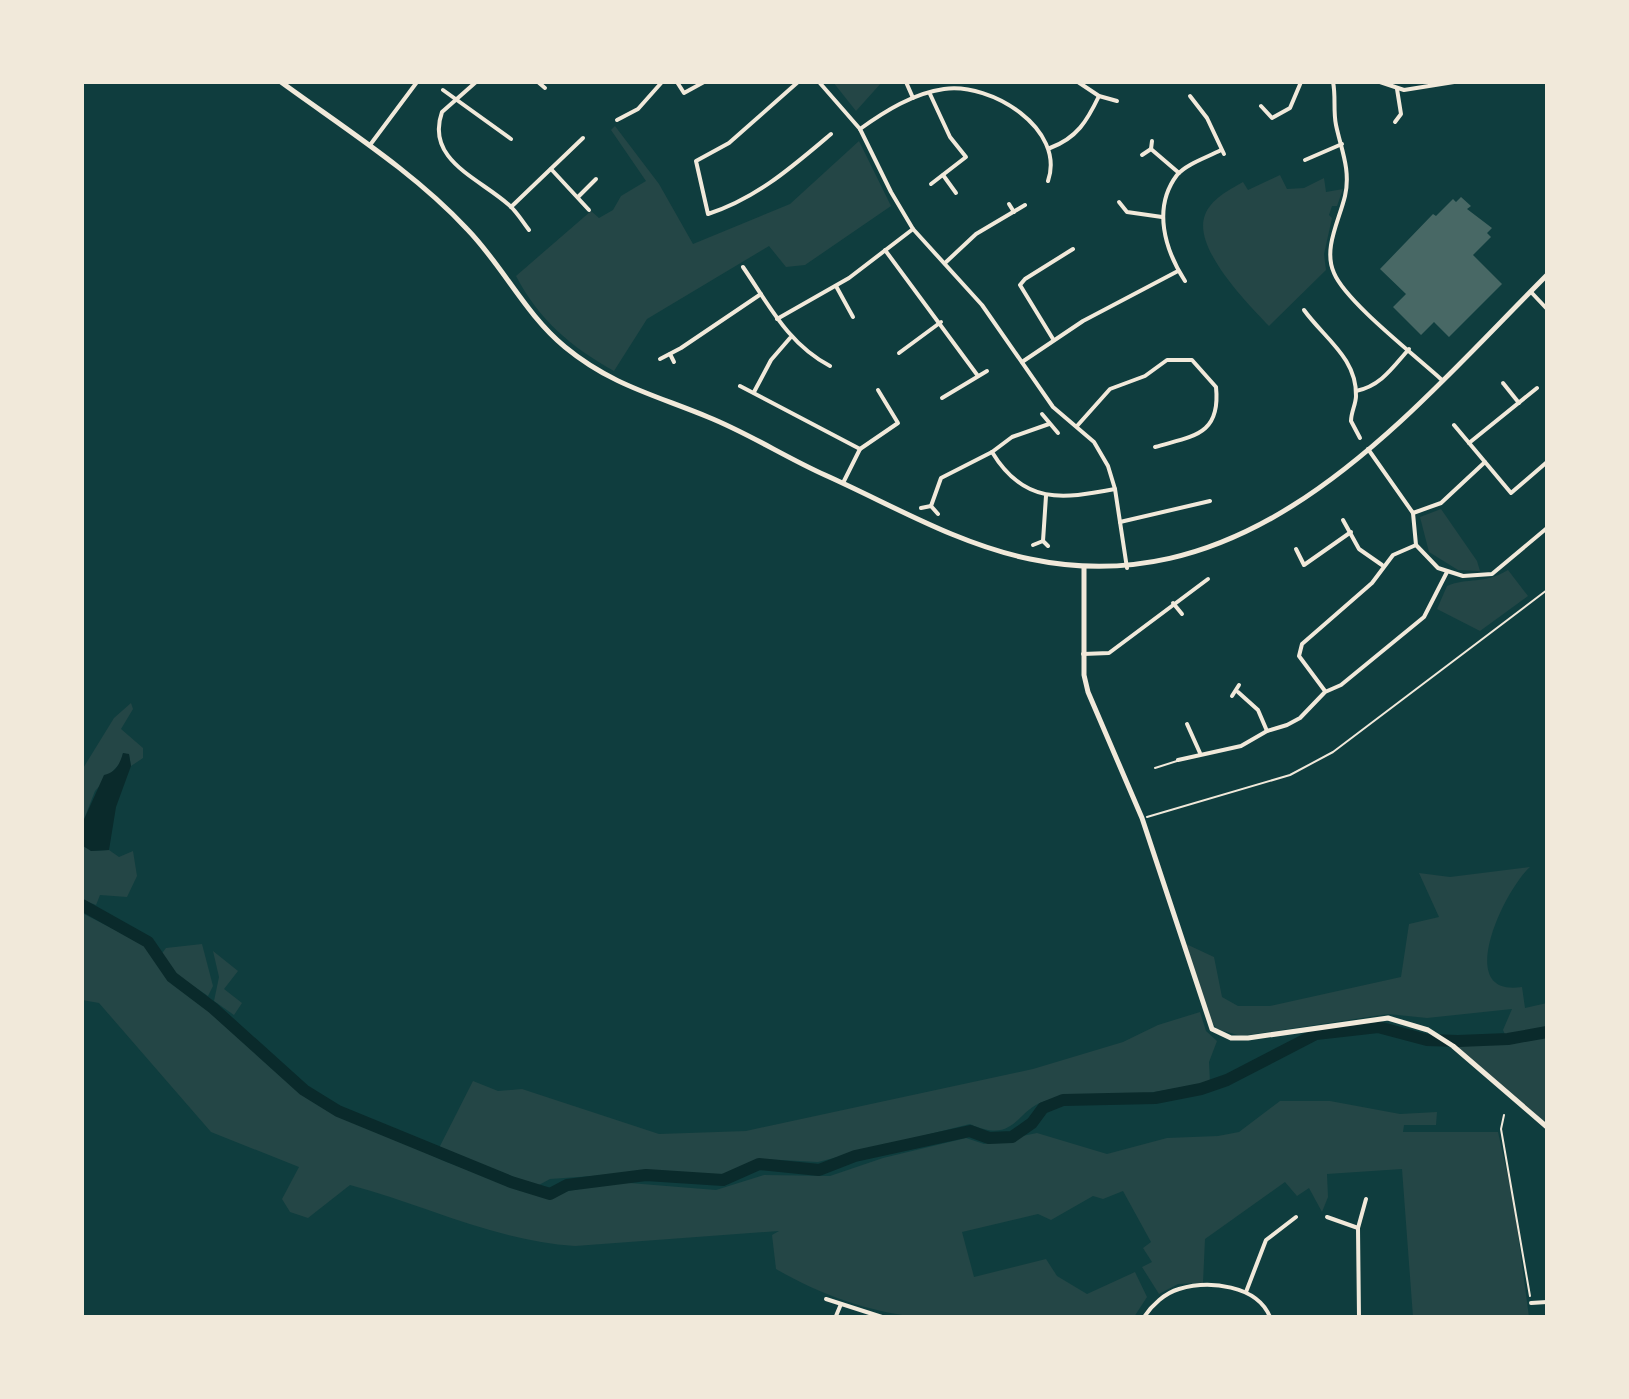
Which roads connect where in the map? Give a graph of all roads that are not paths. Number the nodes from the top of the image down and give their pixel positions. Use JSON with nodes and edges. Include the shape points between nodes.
{"nodes":[{"id":1,"x":281,"y":82,"type":"edge"},
{"id":2,"x":417,"y":82,"type":"edge"},
{"id":3,"x":476,"y":82,"type":"edge"},
{"id":4,"x":538,"y":82,"type":"edge"},
{"id":5,"x":662,"y":82,"type":"edge"},
{"id":6,"x":677,"y":82,"type":"edge"},
{"id":7,"x":704,"y":82,"type":"edge"},
{"id":8,"x":798,"y":82,"type":"edge"},
{"id":9,"x":819,"y":82,"type":"edge"},
{"id":10,"x":906,"y":82,"type":"edge"},
{"id":11,"x":982,"y":82,"type":"edge"},
{"id":12,"x":1078,"y":82,"type":"edge"},
{"id":13,"x":1301,"y":82,"type":"edge"},
{"id":14,"x":1333,"y":82,"type":"edge"},
{"id":15,"x":1380,"y":82,"type":"edge"},
{"id":16,"x":1454,"y":82,"type":"edge"},
{"id":17,"x":1431,"y":84,"type":"edge"},
{"id":18,"x":545,"y":88,"type":"dead end"},
{"id":19,"x":1397,"y":89,"type":"junction"},
{"id":20,"x":443,"y":90,"type":"dead end"},
{"id":21,"x":979,"y":92,"type":"junction"},
{"id":22,"x":930,"y":94,"type":"junction"},
{"id":23,"x":1099,"y":96,"type":"junction"},
{"id":24,"x":1190,"y":96,"type":"dead end"},
{"id":25,"x":913,"y":99,"type":"junction"},
{"id":26,"x":458,"y":100,"type":"junction"},
{"id":27,"x":1117,"y":101,"type":"dead end"},
{"id":28,"x":1261,"y":106,"type":"dead end"},
{"id":29,"x":1408,"y":112,"type":"dead end"},
{"id":30,"x":1401,"y":114,"type":"junction"},
{"id":31,"x":617,"y":120,"type":"dead end"},
{"id":32,"x":1395,"y":122,"type":"dead end"},
{"id":33,"x":860,"y":129,"type":"junction"},
{"id":34,"x":831,"y":134,"type":"dead end"},
{"id":35,"x":583,"y":138,"type":"dead end"},
{"id":36,"x":511,"y":139,"type":"dead end"},
{"id":37,"x":1152,"y":141,"type":"dead end"},
{"id":38,"x":1342,"y":144,"type":"junction"},
{"id":39,"x":369,"y":147,"type":"junction"},
{"id":40,"x":1050,"y":148,"type":"junction"},
{"id":41,"x":1151,"y":149,"type":"junction"},
{"id":42,"x":1142,"y":155,"type":"dead end"},
{"id":43,"x":1305,"y":160,"type":"dead end"},
{"id":44,"x":551,"y":169,"type":"junction"},
{"id":45,"x":1179,"y":173,"type":"junction"},
{"id":46,"x":943,"y":175,"type":"junction"},
{"id":47,"x":596,"y":179,"type":"dead end"},
{"id":48,"x":1048,"y":181,"type":"dead end"},
{"id":49,"x":931,"y":184,"type":"dead end"},
{"id":50,"x":956,"y":193,"type":"dead end"},
{"id":51,"x":578,"y":197,"type":"junction"},
{"id":52,"x":1119,"y":202,"type":"dead end"},
{"id":53,"x":1009,"y":204,"type":"dead end"},
{"id":54,"x":1025,"y":205,"type":"dead end"},
{"id":55,"x":511,"y":207,"type":"junction"},
{"id":56,"x":589,"y":210,"type":"dead end"},
{"id":57,"x":1014,"y":212,"type":"junction"},
{"id":58,"x":1162,"y":217,"type":"junction"},
{"id":59,"x":913,"y":229,"type":"junction"},
{"id":60,"x":529,"y":230,"type":"dead end"},
{"id":61,"x":1073,"y":249,"type":"dead end"},
{"id":62,"x":885,"y":250,"type":"junction"},
{"id":63,"x":945,"y":263,"type":"junction"},
{"id":64,"x":743,"y":267,"type":"dead end"},
{"id":65,"x":1178,"y":271,"type":"junction"},
{"id":66,"x":1547,"y":275,"type":"edge"},
{"id":67,"x":1185,"y":281,"type":"dead end"},
{"id":68,"x":836,"y":286,"type":"junction"},
{"id":69,"x":1531,"y":292,"type":"junction"},
{"id":70,"x":761,"y":294,"type":"junction"},
{"id":71,"x":1547,"y":309,"type":"edge"},
{"id":72,"x":1304,"y":310,"type":"dead end"},
{"id":73,"x":853,"y":317,"type":"dead end"},
{"id":74,"x":777,"y":319,"type":"junction"},
{"id":75,"x":941,"y":322,"type":"junction"},
{"id":76,"x":790,"y":338,"type":"junction"},
{"id":77,"x":1053,"y":339,"type":"junction"},
{"id":78,"x":1409,"y":349,"type":"junction"},
{"id":79,"x":899,"y":353,"type":"dead end"},
{"id":80,"x":670,"y":354,"type":"junction"},
{"id":81,"x":660,"y":359,"type":"dead end"},
{"id":82,"x":674,"y":362,"type":"dead end"},
{"id":83,"x":1022,"y":362,"type":"junction"},
{"id":84,"x":830,"y":366,"type":"dead end"},
{"id":85,"x":987,"y":371,"type":"dead end"},
{"id":86,"x":978,"y":376,"type":"junction"},
{"id":87,"x":1442,"y":380,"type":"junction"},
{"id":88,"x":1503,"y":383,"type":"dead end"},
{"id":89,"x":740,"y":386,"type":"dead end"},
{"id":90,"x":1537,"y":388,"type":"dead end"},
{"id":91,"x":878,"y":390,"type":"dead end"},
{"id":92,"x":1356,"y":391,"type":"junction"},
{"id":93,"x":754,"y":392,"type":"junction"},
{"id":94,"x":942,"y":398,"type":"dead end"},
{"id":95,"x":1519,"y":403,"type":"junction"},
{"id":96,"x":1042,"y":414,"type":"dead end"},
{"id":97,"x":1049,"y":424,"type":"junction"},
{"id":98,"x":1454,"y":425,"type":"dead end"},
{"id":99,"x":1077,"y":426,"type":"junction"},
{"id":100,"x":1058,"y":433,"type":"dead end"},
{"id":101,"x":1360,"y":438,"type":"dead end"},
{"id":102,"x":1469,"y":443,"type":"junction"},
{"id":103,"x":1155,"y":447,"type":"dead end"},
{"id":104,"x":860,"y":449,"type":"junction"},
{"id":105,"x":1368,"y":449,"type":"junction"},
{"id":106,"x":992,"y":452,"type":"junction"},
{"id":107,"x":1485,"y":462,"type":"junction"},
{"id":108,"x":1547,"y":462,"type":"edge"},
{"id":109,"x":843,"y":483,"type":"junction"},
{"id":110,"x":1115,"y":489,"type":"junction"},
{"id":111,"x":1046,"y":496,"type":"junction"},
{"id":112,"x":1210,"y":501,"type":"dead end"},
{"id":113,"x":931,"y":506,"type":"junction"},
{"id":114,"x":921,"y":508,"type":"dead end"},
{"id":115,"x":1413,"y":513,"type":"junction"},
{"id":116,"x":938,"y":514,"type":"dead end"},
{"id":117,"x":1343,"y":520,"type":"dead end"},
{"id":118,"x":1120,"y":522,"type":"junction"},
{"id":119,"x":1547,"y":528,"type":"edge"},
{"id":120,"x":1351,"y":532,"type":"junction"},
{"id":121,"x":1043,"y":541,"type":"junction"},
{"id":122,"x":1033,"y":545,"type":"dead end"},
{"id":123,"x":1416,"y":545,"type":"junction"},
{"id":124,"x":1048,"y":546,"type":"dead end"},
{"id":125,"x":1296,"y":549,"type":"dead end"},
{"id":126,"x":1382,"y":565,"type":"junction"},
{"id":127,"x":1084,"y":568,"type":"junction"},
{"id":128,"x":1127,"y":568,"type":"junction"},
{"id":129,"x":1447,"y":572,"type":"junction"},
{"id":130,"x":1208,"y":579,"type":"dead end"},
{"id":131,"x":1173,"y":602,"type":"junction"},
{"id":132,"x":1182,"y":614,"type":"dead end"},
{"id":133,"x":1083,"y":654,"type":"junction"},
{"id":134,"x":1239,"y":685,"type":"dead end"},
{"id":135,"x":1238,"y":692,"type":"junction"},
{"id":136,"x":1325,"y":692,"type":"junction"},
{"id":137,"x":1232,"y":696,"type":"dead end"},
{"id":138,"x":1187,"y":724,"type":"dead end"},
{"id":139,"x":1267,"y":731,"type":"junction"},
{"id":140,"x":1200,"y":753,"type":"junction"},
{"id":141,"x":1178,"y":760,"type":"joint"},
{"id":142,"x":1155,"y":768,"type":"dead end"},
{"id":143,"x":1547,"y":1127,"type":"edge"},
{"id":144,"x":1366,"y":1199,"type":"dead end"},
{"id":145,"x":1296,"y":1217,"type":"dead end"},
{"id":146,"x":1327,"y":1217,"type":"dead end"},
{"id":147,"x":1358,"y":1228,"type":"junction"},
{"id":148,"x":1246,"y":1292,"type":"junction"},
{"id":149,"x":826,"y":1299,"type":"dead end"},
{"id":150,"x":1547,"y":1302,"type":"edge"},
{"id":151,"x":1531,"y":1303,"type":"road end"},
{"id":152,"x":841,"y":1304,"type":"junction"},
{"id":153,"x":836,"y":1316,"type":"edge"},
{"id":154,"x":882,"y":1317,"type":"edge"},
{"id":155,"x":1144,"y":1317,"type":"edge"},
{"id":156,"x":1270,"y":1317,"type":"edge"},
{"id":157,"x":1359,"y":1317,"type":"edge"}],
"edges":[{"from":1,"to":39,"type":"street"},
{"from":2,"to":39,"type":"street"},
{"from":3,"to":26,"type":"street"},
{"from":4,"to":18,"type":"street"},
{"from":5,"to":31,"type":"street","via":[[638,109]]},
{"from":6,"to":7,"type":"street","via":[[684,93]]},
{"from":8,"to":34,"type":"street","via":[[729,143],[696,161],[708,214],[736,205],[775,181]]},
{"from":9,"to":33,"type":"street"},
{"from":10,"to":25,"type":"street"},
{"from":11,"to":21,"type":"street"},
{"from":12,"to":23,"type":"street"},
{"from":13,"to":28,"type":"street","via":[[1290,108],[1272,118]]},
{"from":14,"to":38,"type":"street"},
{"from":15,"to":19,"type":"street"},
{"from":16,"to":17,"type":"street"},
{"from":17,"to":19,"type":"street"},
{"from":19,"to":30,"type":"street"},
{"from":20,"to":26,"type":"street"},
{"from":21,"to":22,"type":"street","via":[[941,89]]},
{"from":21,"to":40,"type":"street","via":[[1008,105]]},
{"from":22,"to":25,"type":"street"},
{"from":22,"to":46,"type":"street","via":[[966,157]]},
{"from":23,"to":27,"type":"street"},
{"from":23,"to":40,"type":"street","via":[[1070,141]]},
{"from":24,"to":45,"type":"street","via":[[1222,152]]},
{"from":25,"to":33,"type":"street"},
{"from":26,"to":36,"type":"street"},
{"from":26,"to":55,"type":"street","via":[[442,112],[438,125],[445,156]]},
{"from":29,"to":30,"type":"street"},
{"from":30,"to":32,"type":"street"},
{"from":33,"to":59,"type":"street"},
{"from":35,"to":44,"type":"street"},
{"from":37,"to":41,"type":"street"},
{"from":38,"to":43,"type":"street"},
{"from":38,"to":78,"type":"street","via":[[1345,193],[1330,253],[1332,269],[1346,291]]},
{"from":39,"to":109,"type":"street","via":[[449,210],[496,262],[528,309],[583,361],[615,382],[709,417]]},
{"from":40,"to":48,"type":"street"},
{"from":41,"to":42,"type":"street"},
{"from":41,"to":45,"type":"street"},
{"from":44,"to":51,"type":"street"},
{"from":44,"to":55,"type":"street"},
{"from":45,"to":58,"type":"street"},
{"from":46,"to":49,"type":"street"},
{"from":46,"to":50,"type":"street"},
{"from":47,"to":51,"type":"street"},
{"from":51,"to":56,"type":"street"},
{"from":52,"to":58,"type":"street","via":[[1127,212]]},
{"from":53,"to":57,"type":"street"},
{"from":54,"to":57,"type":"street"},
{"from":55,"to":60,"type":"street"},
{"from":57,"to":63,"type":"street","via":[[976,234]]},
{"from":58,"to":65,"type":"street"},
{"from":59,"to":62,"type":"street"},
{"from":59,"to":63,"type":"street"},
{"from":61,"to":77,"type":"street","via":[[1020,285]]},
{"from":62,"to":68,"type":"street"},
{"from":62,"to":75,"type":"street"},
{"from":63,"to":83,"type":"street"},
{"from":64,"to":70,"type":"street"},
{"from":65,"to":67,"type":"street"},
{"from":65,"to":77,"type":"street"},
{"from":66,"to":69,"type":"street"},
{"from":68,"to":73,"type":"street"},
{"from":68,"to":74,"type":"street"},
{"from":69,"to":71,"type":"street"},
{"from":69,"to":87,"type":"street"},
{"from":70,"to":74,"type":"street"},
{"from":70,"to":80,"type":"street"},
{"from":72,"to":92,"type":"street","via":[[1343,353]]},
{"from":74,"to":76,"type":"street"},
{"from":75,"to":79,"type":"street"},
{"from":75,"to":86,"type":"street"},
{"from":76,"to":84,"type":"street"},
{"from":76,"to":93,"type":"street"},
{"from":77,"to":83,"type":"street"},
{"from":78,"to":87,"type":"street"},
{"from":78,"to":92,"type":"street","via":[[1382,379]]},
{"from":80,"to":81,"type":"street"},
{"from":80,"to":82,"type":"street"},
{"from":83,"to":99,"type":"street","via":[[1053,407]]},
{"from":85,"to":86,"type":"street"},
{"from":86,"to":94,"type":"street"},
{"from":87,"to":105,"type":"street"},
{"from":88,"to":95,"type":"street"},
{"from":89,"to":93,"type":"street"},
{"from":90,"to":95,"type":"street"},
{"from":91,"to":104,"type":"street","via":[[898,423]]},
{"from":92,"to":101,"type":"street","via":[[1351,421]]},
{"from":93,"to":104,"type":"street"},
{"from":95,"to":102,"type":"street"},
{"from":96,"to":97,"type":"street"},
{"from":97,"to":100,"type":"street"},
{"from":97,"to":106,"type":"street","via":[[1012,437]]},
{"from":98,"to":102,"type":"street"},
{"from":99,"to":103,"type":"street","via":[[1110,389],[1145,376],[1167,360],[1192,360],[1216,387],[1209,426],[1202,434]]},
{"from":99,"to":110,"type":"street","via":[[1094,442]]},
{"from":102,"to":107,"type":"street"},
{"from":104,"to":109,"type":"street"},
{"from":105,"to":115,"type":"street"},
{"from":105,"to":128,"type":"street","via":[[1254,530],[1177,559]]},
{"from":106,"to":111,"type":"street","via":[[1010,475]]},
{"from":106,"to":113,"type":"street","via":[[941,478]]},
{"from":107,"to":108,"type":"street","via":[[1511,493]]},
{"from":107,"to":115,"type":"street","via":[[1441,503]]},
{"from":109,"to":127,"type":"street","via":[[975,544]]},
{"from":110,"to":111,"type":"street","via":[[1071,498]]},
{"from":110,"to":118,"type":"street"},
{"from":111,"to":121,"type":"street"},
{"from":112,"to":118,"type":"street"},
{"from":113,"to":114,"type":"street"},
{"from":113,"to":116,"type":"street"},
{"from":115,"to":123,"type":"street"},
{"from":117,"to":120,"type":"street"},
{"from":118,"to":128,"type":"street"},
{"from":119,"to":129,"type":"street","via":[[1492,574],[1469,577]]},
{"from":120,"to":125,"type":"street","via":[[1304,565]]},
{"from":120,"to":126,"type":"street","via":[[1359,549]]},
{"from":121,"to":122,"type":"street"},
{"from":121,"to":124,"type":"street"},
{"from":123,"to":126,"type":"street"},
{"from":123,"to":129,"type":"street"},
{"from":126,"to":136,"type":"street","via":[[1372,583],[1302,644],[1299,656]]},
{"from":127,"to":128,"type":"street"},
{"from":127,"to":133,"type":"street"},
{"from":129,"to":136,"type":"street","via":[[1424,617],[1341,685]]},
{"from":130,"to":131,"type":"street"},
{"from":131,"to":132,"type":"street"},
{"from":131,"to":133,"type":"street","via":[[1109,653]]},
{"from":133,"to":143,"type":"street","via":[[1088,692],[1142,818],[1212,1029],[1231,1038],[1248,1038],[1388,1018],[1428,1030],[1453,1046]]},
{"from":134,"to":135,"type":"street"},
{"from":135,"to":137,"type":"street"},
{"from":135,"to":139,"type":"street","via":[[1258,710]]},
{"from":136,"to":139,"type":"street","via":[[1300,718]]},
{"from":138,"to":140,"type":"street"},
{"from":139,"to":140,"type":"street","via":[[1241,746]]},
{"from":140,"to":141,"type":"street"},
{"from":141,"to":142,"type":"lane"},
{"from":144,"to":147,"type":"street"},
{"from":145,"to":148,"type":"street","via":[[1266,1240]]},
{"from":146,"to":147,"type":"street"},
{"from":147,"to":157,"type":"street"},
{"from":148,"to":155,"type":"street","via":[[1179,1289]]},
{"from":148,"to":156,"type":"street"},
{"from":149,"to":152,"type":"street"},
{"from":150,"to":151,"type":"street"},
{"from":152,"to":153,"type":"street"},
{"from":152,"to":154,"type":"street"}]}
